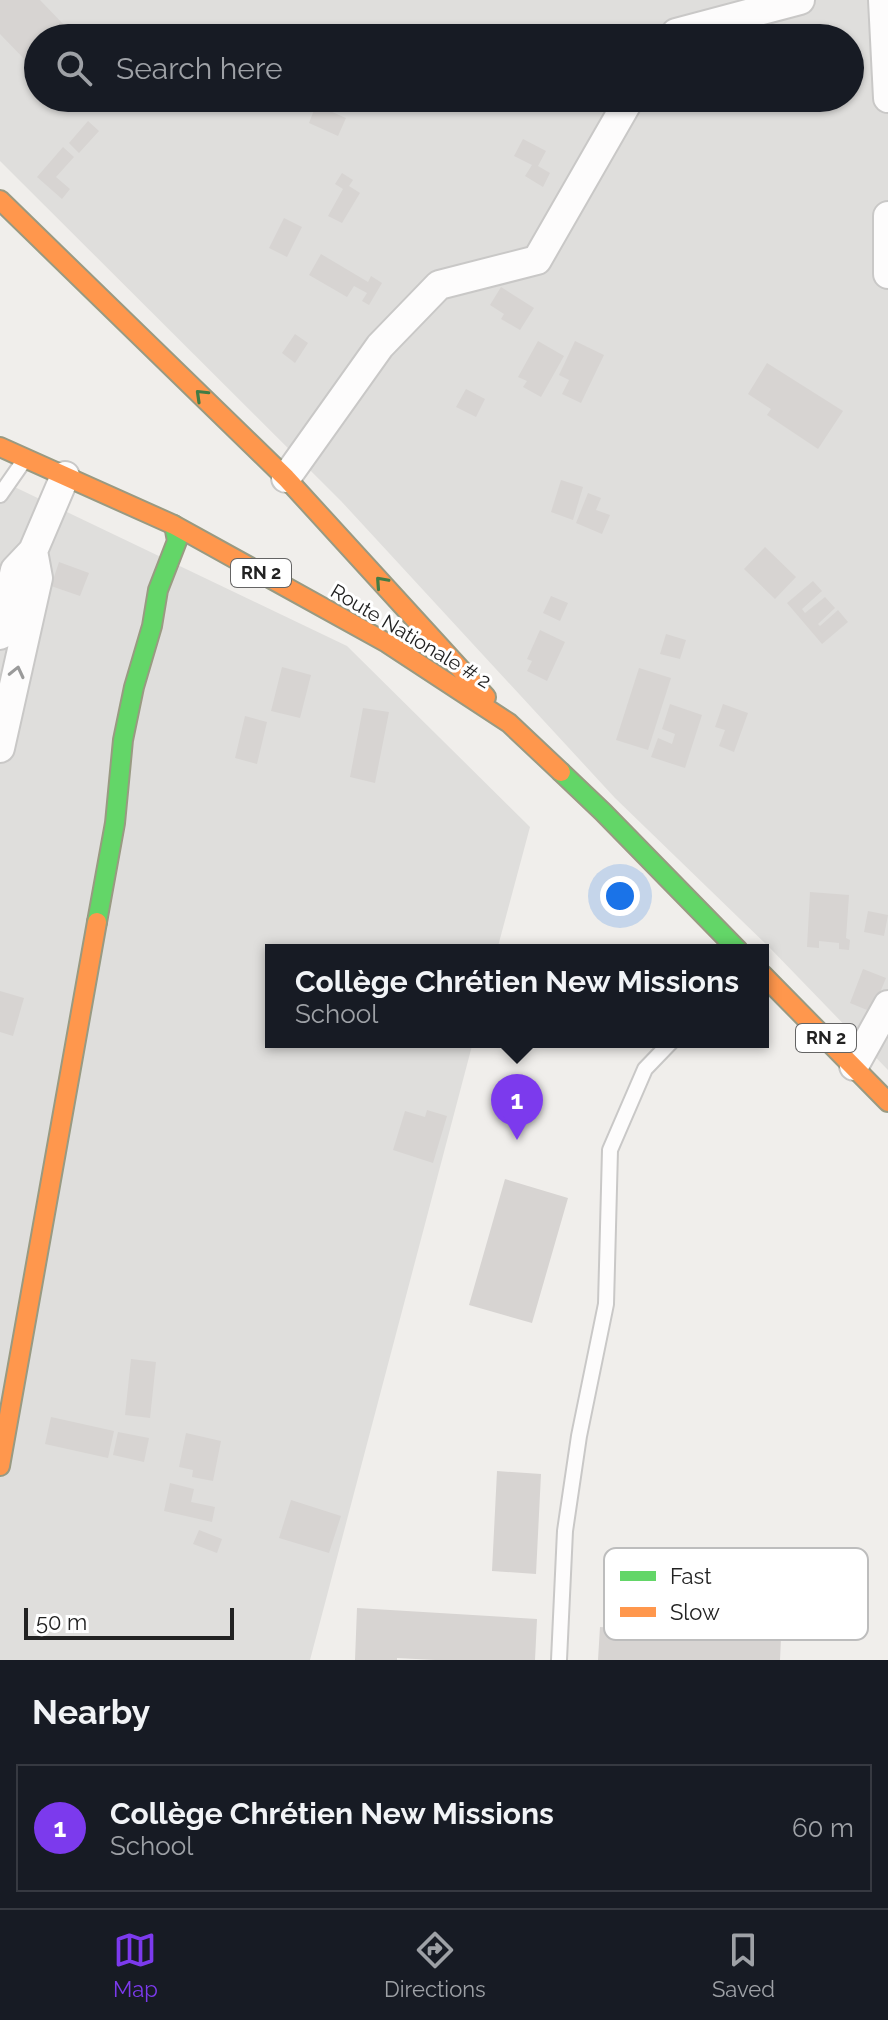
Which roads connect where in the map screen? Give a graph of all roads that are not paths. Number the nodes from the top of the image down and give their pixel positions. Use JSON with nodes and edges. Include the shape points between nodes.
{"nodes":[{"id":1,"x":800,"y":0,"type":"edge"},
{"id":2,"x":883,"y":0,"type":"edge"},
{"id":3,"x":710,"y":24,"type":"edge"},
{"id":4,"x":888,"y":98,"type":"edge"},
{"id":5,"x":622,"y":112,"type":"edge"},
{"id":6,"x":0,"y":200,"type":"edge"},
{"id":7,"x":888,"y":216,"type":"edge"},
{"id":8,"x":888,"y":274,"type":"edge"},
{"id":9,"x":0,"y":447,"type":"edge"},
{"id":10,"x":25,"y":458,"type":"junction"},
{"id":11,"x":65,"y":476,"type":"junction"},
{"id":12,"x":286,"y":478,"type":"junction"},
{"id":13,"x":0,"y":495,"type":"edge"},
{"id":14,"x":174,"y":525,"type":"junction"},
{"id":15,"x":33,"y":551,"type":"junction"},
{"id":16,"x":0,"y":635,"type":"edge"},
{"id":17,"x":509,"y":723,"type":"junction"},
{"id":18,"x":0,"y":748,"type":"edge"},
{"id":19,"x":732,"y":944,"type":"edge"},
{"id":20,"x":769,"y":981,"type":"edge"},
{"id":21,"x":888,"y":1005,"type":"edge"},
{"id":22,"x":665,"y":1048,"type":"edge"},
{"id":23,"x":854,"y":1066,"type":"junction"},
{"id":24,"x":888,"y":1102,"type":"edge"},
{"id":25,"x":0,"y":1466,"type":"edge"},
{"id":26,"x":559,"y":1660,"type":"edge"}],
"edges":[{"from":1,"to":3,"type":"street"},
{"from":2,"to":4,"type":"street"},
{"from":5,"to":12,"type":"street","via":[[537,260],[439,285],[380,346]]},
{"from":12,"to":6,"type":"main road","one_way":true},
{"from":7,"to":8,"type":"street"},
{"from":9,"to":10,"type":"main road","name":"Route Nationale # 2","number":"RN 2"},
{"from":10,"to":11,"type":"main road","name":"Route Nationale # 2","number":"RN 2"},
{"from":10,"to":13,"type":"lane"},
{"from":11,"to":14,"type":"main road","name":"Route Nationale # 2","number":"RN 2"},
{"from":11,"to":15,"type":"street"},
{"from":17,"to":12,"type":"main road","one_way":true},
{"from":14,"to":17,"type":"main road","name":"Route Nationale # 2","number":"RN 2","via":[[387,643]]},
{"from":14,"to":25,"type":"main road","via":[[177,541],[158,590],[123,740],[115,823]]},
{"from":15,"to":16,"type":"street","via":[[15,570]]},
{"from":18,"to":15,"type":"street","one_way":true,"via":[[38,578]]},
{"from":17,"to":19,"type":"main road","name":"Route Nationale # 2","number":"RN 2"},
{"from":20,"to":23,"type":"main road","number":"RN 2"},
{"from":21,"to":23,"type":"street"},
{"from":22,"to":26,"type":"lane","via":[[645,1069],[610,1150],[606,1304],[565,1531]]},
{"from":23,"to":24,"type":"main road","number":"RN 2"}]}
